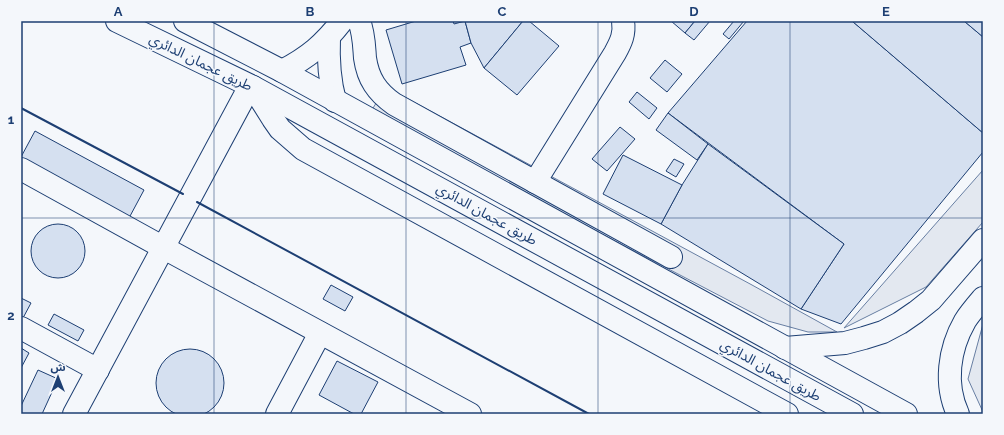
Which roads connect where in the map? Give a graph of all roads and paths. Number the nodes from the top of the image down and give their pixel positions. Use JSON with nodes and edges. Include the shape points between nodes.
{"nodes":[{"id":1,"x":118,"y":21,"type":"edge"},
{"id":2,"x":185,"y":21,"type":"edge"},
{"id":3,"x":358,"y":21,"type":"edge"},
{"id":4,"x":623,"y":21,"type":"edge"},
{"id":5,"x":336,"y":29,"type":"edge"},
{"id":6,"x":282,"y":71,"type":"junction"},
{"id":7,"x":252,"y":86,"type":"junction"},
{"id":8,"x":335,"y":101,"type":"junction"},
{"id":9,"x":21,"y":169,"type":"edge"},
{"id":10,"x":535,"y":182,"type":"junction"},
{"id":11,"x":983,"y":240,"type":"edge"},
{"id":12,"x":164,"y":248,"type":"junction"},
{"id":13,"x":671,"y":257,"type":"dead end"},
{"id":14,"x":983,"y":298,"type":"edge"},
{"id":15,"x":21,"y":328,"type":"edge"},
{"id":16,"x":320,"y":333,"type":"junction"},
{"id":17,"x":785,"y":348,"type":"junction"},
{"id":18,"x":98,"y":370,"type":"junction"},
{"id":19,"x":74,"y":414,"type":"edge"},
{"id":20,"x":277,"y":414,"type":"edge"},
{"id":21,"x":470,"y":414,"type":"edge"},
{"id":22,"x":786,"y":414,"type":"edge"},
{"id":23,"x":852,"y":414,"type":"edge"},
{"id":24,"x":906,"y":414,"type":"edge"},
{"id":25,"x":958,"y":414,"type":"edge"}],
"edges":[{"from":1,"to":7,"type":"main road","name":"طريق عجمان الدائري"},
{"from":2,"to":6,"type":"main road","name":"طريق عجمان الدائري"},
{"from":3,"to":10,"type":"main road","via":[[363,33],[368,71],[385,98]]},
{"from":4,"to":10,"type":"main road","via":[[621,41],[615,53]]},
{"from":5,"to":6,"type":"main road","via":[[306,57]]},
{"from":5,"to":8,"type":"main road","via":[[328,53]]},
{"from":6,"to":8,"type":"main road","name":"طريق عجمان الدائري"},
{"from":7,"to":12,"type":"main road"},
{"from":7,"to":22,"type":"main road","via":[[280,129],[303,149]]},
{"from":7,"to":23,"type":"main road","name":"طريق عجمان الدائري"},
{"from":8,"to":17,"type":"main road","name":"طريق عجمان الدائري"},
{"from":9,"to":12,"type":"main road"},
{"from":10,"to":13,"type":"main road"},
{"from":11,"to":17,"type":"main road","via":[[931,300],[900,323],[882,332],[845,343]]},
{"from":12,"to":16,"type":"main road"},
{"from":12,"to":18,"type":"main road"},
{"from":14,"to":25,"type":"main road","via":[[966,319],[953,347],[950,363],[951,394]]},
{"from":15,"to":18,"type":"main road"},
{"from":16,"to":20,"type":"main road"},
{"from":16,"to":21,"type":"main road"},
{"from":17,"to":24,"type":"main road","name":"طريق عجمان الدائري"},
{"from":18,"to":19,"type":"main road"}]}
